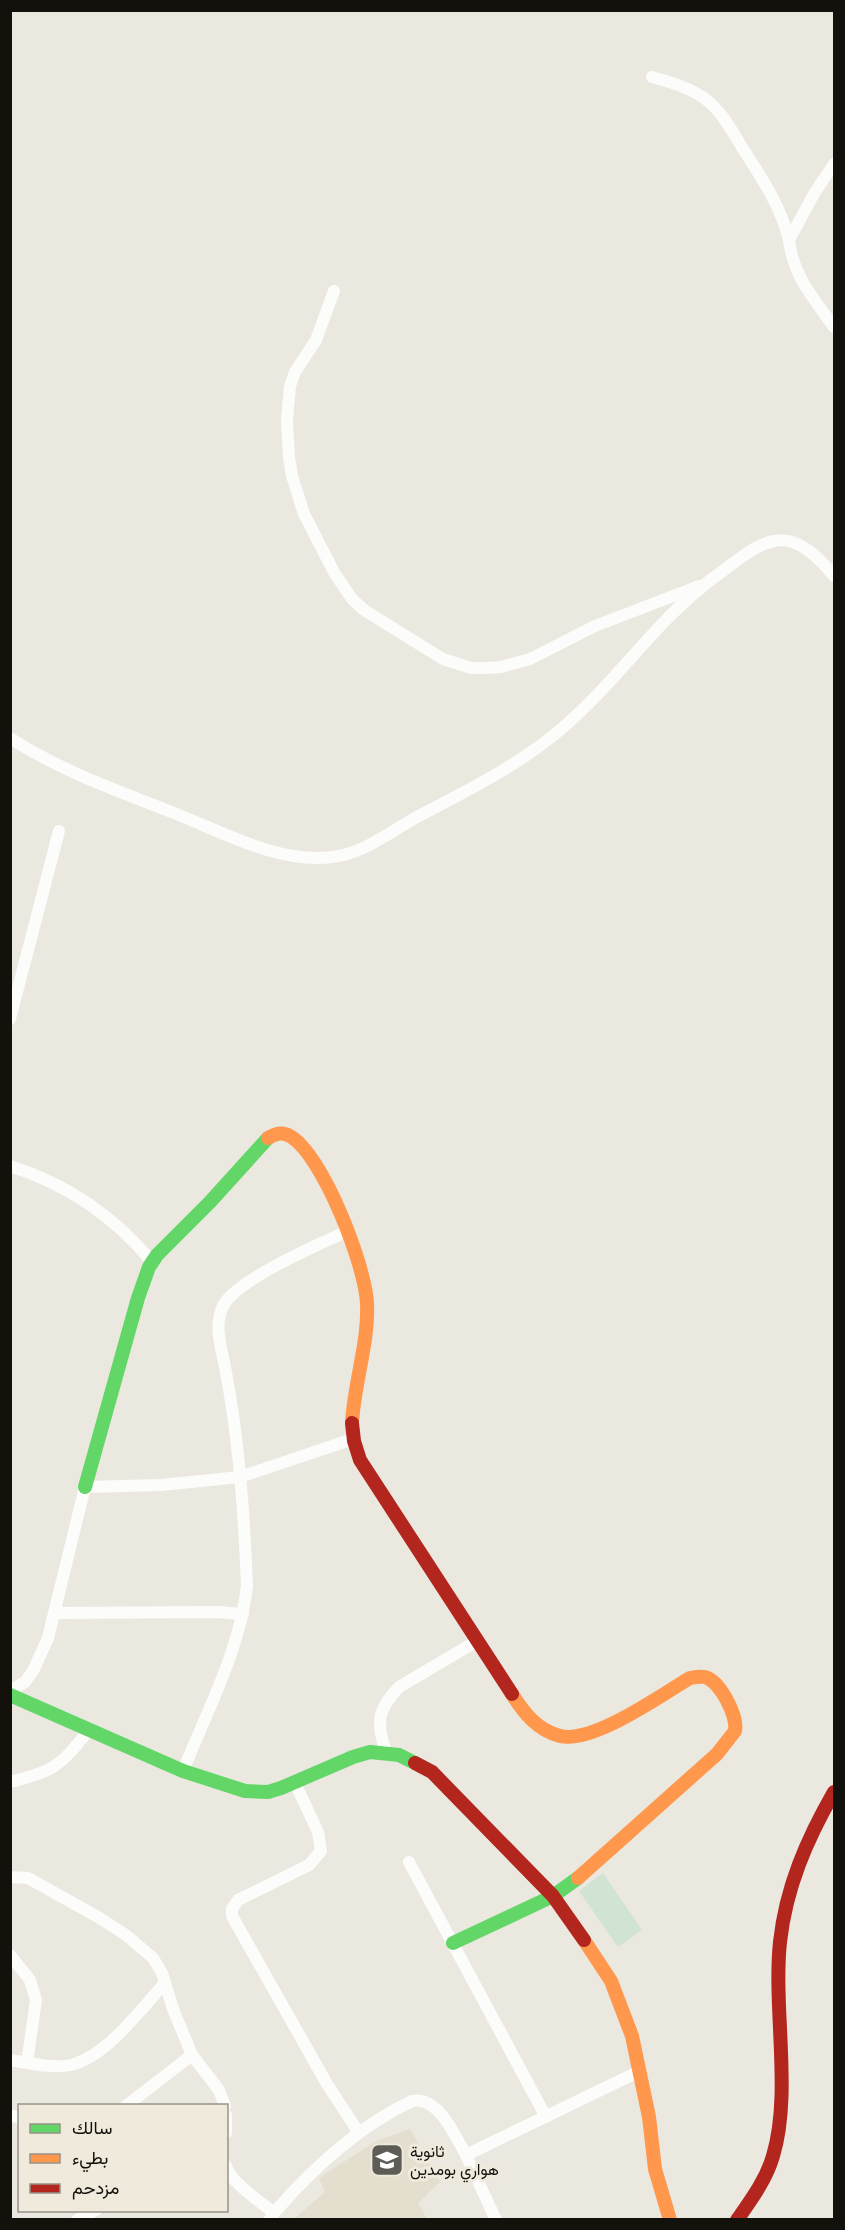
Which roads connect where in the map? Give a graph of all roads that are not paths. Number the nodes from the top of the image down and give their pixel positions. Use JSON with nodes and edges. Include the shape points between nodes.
{"nodes":[{"id":1,"x":652,"y":77,"type":"dead end"},
{"id":2,"x":834,"y":164,"type":"edge"},
{"id":3,"x":789,"y":240,"type":"junction"},
{"id":4,"x":334,"y":291,"type":"dead end"},
{"id":5,"x":834,"y":327,"type":"edge"},
{"id":6,"x":834,"y":576,"type":"edge"},
{"id":7,"x":703,"y":585,"type":"junction"},
{"id":8,"x":10,"y":738,"type":"edge"},
{"id":9,"x":59,"y":831,"type":"dead end"},
{"id":10,"x":10,"y":1018,"type":"edge"},
{"id":11,"x":10,"y":1166,"type":"edge"},
{"id":12,"x":346,"y":1232,"type":"junction"},
{"id":13,"x":152,"y":1262,"type":"junction"},
{"id":14,"x":353,"y":1439,"type":"junction"},
{"id":15,"x":240,"y":1476,"type":"junction"},
{"id":16,"x":85,"y":1487,"type":"junction"},
{"id":17,"x":54,"y":1613,"type":"junction"},
{"id":18,"x":243,"y":1614,"type":"junction"},
{"id":19,"x":477,"y":1641,"type":"junction"},
{"id":20,"x":10,"y":1693,"type":"edge"},
{"id":21,"x":90,"y":1729,"type":"junction"},
{"id":22,"x":386,"y":1752,"type":"junction"},
{"id":23,"x":183,"y":1771,"type":"junction"},
{"id":24,"x":10,"y":1782,"type":"edge"},
{"id":25,"x":295,"y":1783,"type":"junction"},
{"id":26,"x":834,"y":1792,"type":"edge"},
{"id":27,"x":409,"y":1862,"type":"dead end"},
{"id":28,"x":10,"y":1877,"type":"edge"},
{"id":29,"x":553,"y":1896,"type":"junction"},
{"id":30,"x":453,"y":1943,"type":"junction"},
{"id":31,"x":10,"y":1955,"type":"edge"},
{"id":32,"x":165,"y":1983,"type":"junction"},
{"id":33,"x":192,"y":2055,"type":"junction"},
{"id":34,"x":10,"y":2060,"type":"edge"},
{"id":35,"x":27,"y":2063,"type":"junction"},
{"id":36,"x":640,"y":2071,"type":"junction"},
{"id":37,"x":129,"y":2104,"type":"edge"},
{"id":38,"x":224,"y":2104,"type":"edge"},
{"id":39,"x":546,"y":2117,"type":"junction"},
{"id":40,"x":359,"y":2133,"type":"junction"},
{"id":41,"x":466,"y":2155,"type":"junction"},
{"id":42,"x":228,"y":2170,"type":"edge"},
{"id":43,"x":94,"y":2212,"type":"edge"},
{"id":44,"x":272,"y":2216,"type":"edge"},
{"id":45,"x":77,"y":2220,"type":"edge"},
{"id":46,"x":496,"y":2220,"type":"edge"},
{"id":47,"x":670,"y":2220,"type":"edge"},
{"id":48,"x":737,"y":2220,"type":"edge"}],
"edges":[{"from":1,"to":3,"type":"street","via":[[684,87],[717,109],[773,197]]},
{"from":2,"to":3,"type":"street"},
{"from":3,"to":5,"type":"street","via":[[800,279]]},
{"from":4,"to":7,"type":"street","via":[[316,340],[290,386],[289,457],[304,514],[335,574],[364,610],[443,659],[471,668],[501,667],[530,659],[595,626]]},
{"from":6,"to":7,"type":"street","via":[[800,545],[783,540],[772,541],[744,555]]},
{"from":7,"to":8,"type":"street","via":[[562,728],[535,750],[457,797],[346,854],[314,858],[269,850],[87,778]]},
{"from":9,"to":10,"type":"street"},
{"from":11,"to":13,"type":"street","via":[[57,1184],[87,1201],[128,1235]]},
{"from":12,"to":13,"type":"street","via":[[306,1150],[296,1139],[279,1133],[264,1140],[250,1154]]},
{"from":12,"to":14,"type":"street","via":[[360,1264],[367,1302]]},
{"from":12,"to":15,"type":"street","via":[[265,1272],[225,1304],[218,1327]]},
{"from":13,"to":16,"type":"street","via":[[138,1298]]},
{"from":14,"to":15,"type":"street"},
{"from":14,"to":19,"type":"street","via":[[370,1478]]},
{"from":15,"to":16,"type":"street"},
{"from":15,"to":18,"type":"street","via":[[247,1586]]},
{"from":16,"to":17,"type":"street"},
{"from":17,"to":18,"type":"street"},
{"from":17,"to":20,"type":"street","via":[[33,1671]]},
{"from":18,"to":23,"type":"street"},
{"from":19,"to":22,"type":"street","via":[[389,1698],[380,1715]]},
{"from":19,"to":29,"type":"street","via":[[524,1713],[553,1734],[574,1737],[590,1733],[699,1676],[713,1681],[734,1713],[735,1731],[717,1754],[581,1876]]},
{"from":20,"to":21,"type":"street"},
{"from":21,"to":23,"type":"street"},
{"from":21,"to":24,"type":"street","via":[[58,1765]]},
{"from":22,"to":25,"type":"street","via":[[353,1757]]},
{"from":22,"to":29,"type":"street","via":[[432,1772]]},
{"from":23,"to":25,"type":"street","via":[[252,1792],[268,1792]]},
{"from":25,"to":40,"type":"street","via":[[318,1832],[321,1851],[309,1864],[238,1900],[232,1916]]},
{"from":26,"to":48,"type":"street","via":[[806,1844],[782,1928],[778,1997],[781,2126],[760,2186]]},
{"from":27,"to":30,"type":"street"},
{"from":28,"to":32,"type":"street","via":[[28,1878],[126,1935],[153,1958]]},
{"from":29,"to":30,"type":"street"},
{"from":29,"to":36,"type":"street","via":[[610,1981],[624,2011]]},
{"from":30,"to":39,"type":"street"},
{"from":31,"to":35,"type":"street","via":[[30,1980],[36,2000]]},
{"from":32,"to":33,"type":"street"},
{"from":32,"to":35,"type":"street","via":[[106,2046],[88,2058],[58,2066]]},
{"from":33,"to":37,"type":"street"},
{"from":33,"to":38,"type":"street","via":[[219,2090]]},
{"from":34,"to":35,"type":"street"},
{"from":36,"to":39,"type":"street"},
{"from":36,"to":47,"type":"street","via":[[655,2169]]},
{"from":39,"to":41,"type":"street"},
{"from":40,"to":41,"type":"street","via":[[400,2106],[418,2100],[441,2114]]},
{"from":40,"to":44,"type":"street"},
{"from":41,"to":46,"type":"street"},
{"from":42,"to":44,"type":"street"},
{"from":43,"to":45,"type":"street"}]}
